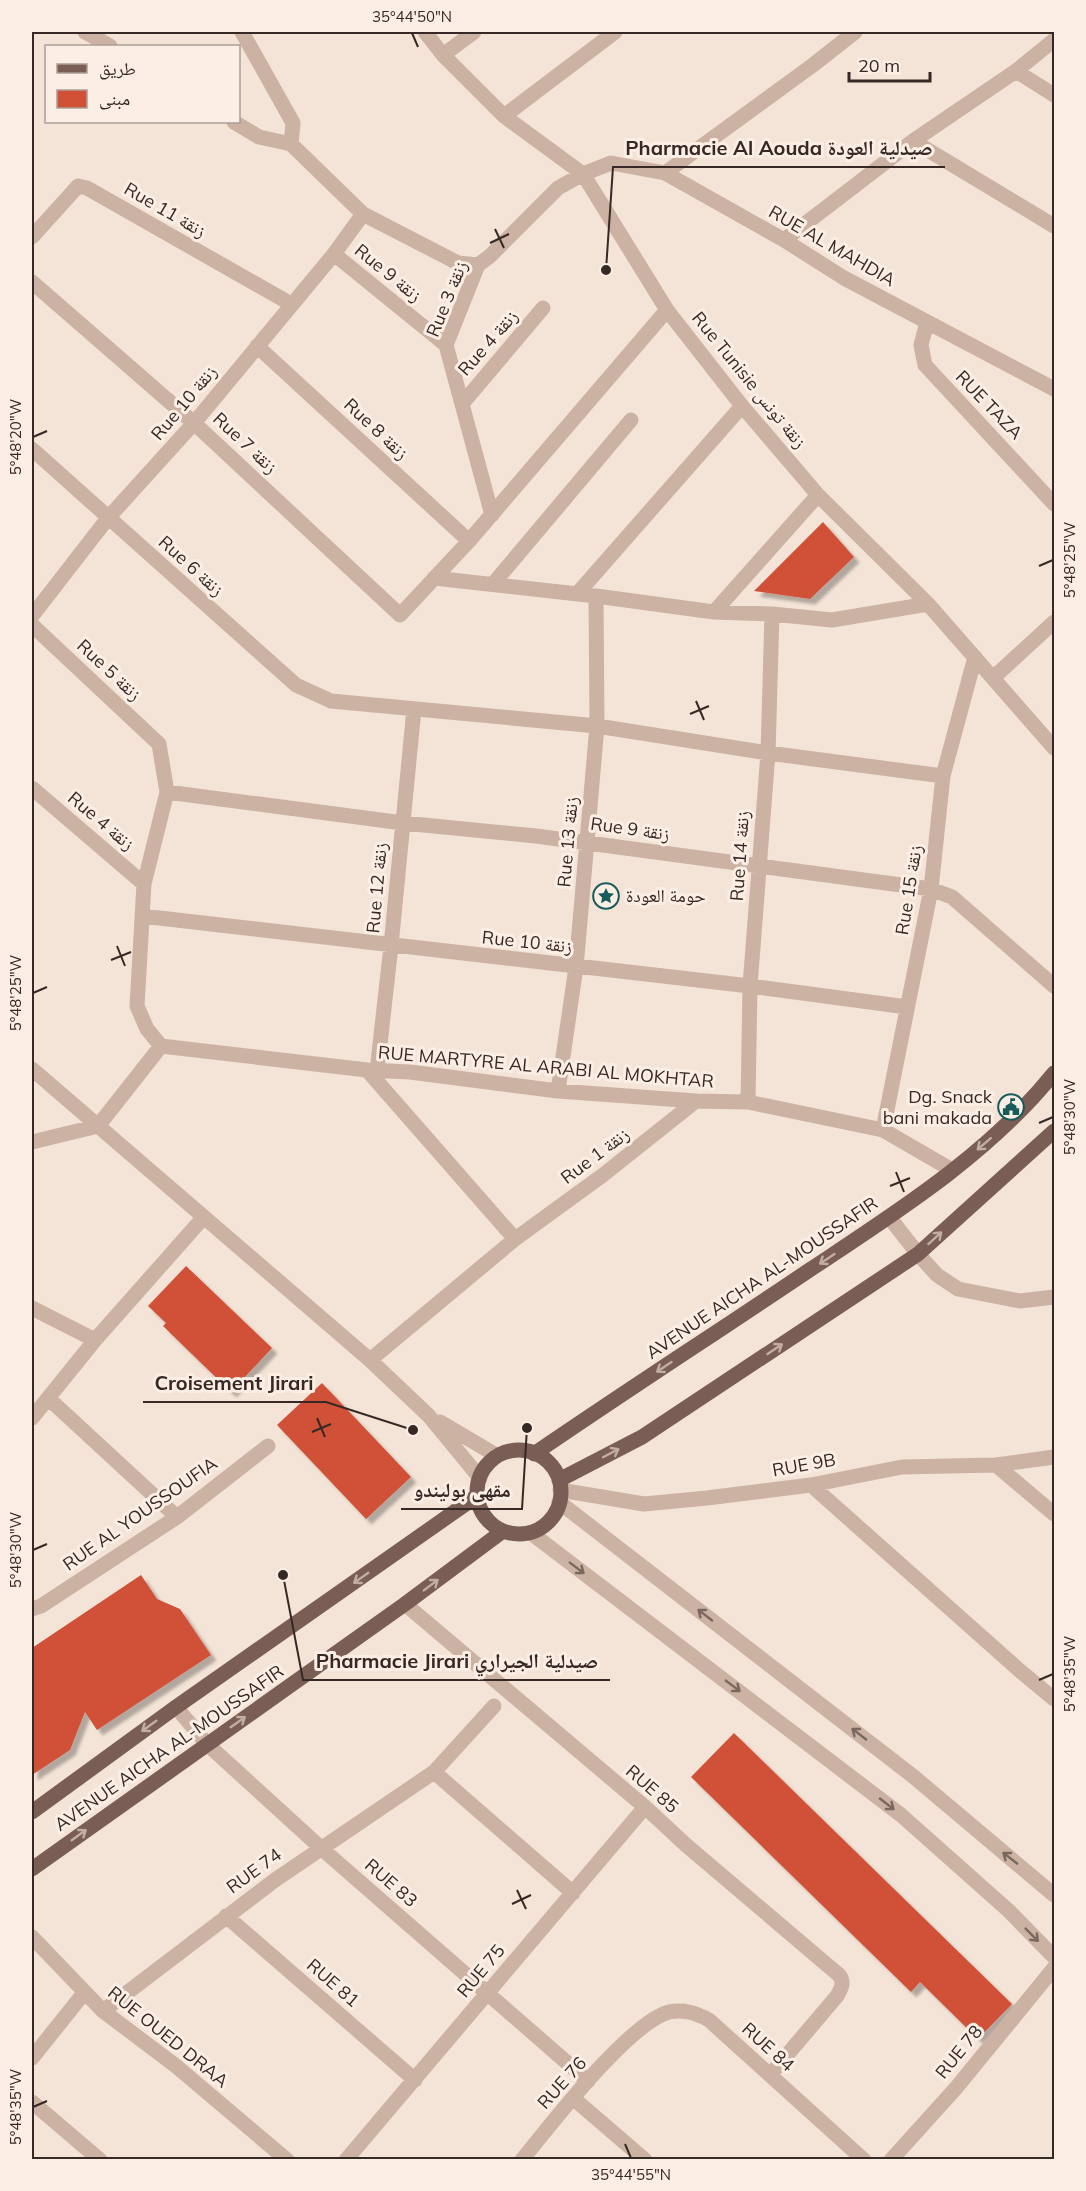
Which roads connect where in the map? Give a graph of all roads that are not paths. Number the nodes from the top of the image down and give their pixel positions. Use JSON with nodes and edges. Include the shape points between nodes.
{"nodes":[{"id":1,"x":85,"y":32,"type":"edge"},
{"id":2,"x":242,"y":32,"type":"edge"},
{"id":3,"x":425,"y":32,"type":"edge"},
{"id":4,"x":474,"y":32,"type":"edge"},
{"id":5,"x":615,"y":32,"type":"edge"},
{"id":6,"x":855,"y":32,"type":"edge"},
{"id":7,"x":1054,"y":40,"type":"edge"},
{"id":8,"x":108,"y":45,"type":"edge"},
{"id":9,"x":443,"y":55,"type":"junction"},
{"id":10,"x":1016,"y":71,"type":"junction"},
{"id":11,"x":1054,"y":95,"type":"edge"},
{"id":12,"x":504,"y":116,"type":"junction"},
{"id":13,"x":236,"y":123,"type":"edge"},
{"id":14,"x":913,"y":141,"type":"junction"},
{"id":15,"x":291,"y":144,"type":"junction"},
{"id":16,"x":665,"y":173,"type":"junction"},
{"id":17,"x":584,"y":174,"type":"junction"},
{"id":18,"x":363,"y":214,"type":"junction"},
{"id":19,"x":1054,"y":225,"type":"edge"},
{"id":20,"x":32,"y":237,"type":"edge"},
{"id":21,"x":784,"y":240,"type":"junction"},
{"id":22,"x":334,"y":254,"type":"junction"},
{"id":23,"x":478,"y":266,"type":"junction"},
{"id":24,"x":32,"y":282,"type":"edge"},
{"id":25,"x":291,"y":304,"type":"junction"},
{"id":26,"x":543,"y":308,"type":"dead end"},
{"id":27,"x":667,"y":310,"type":"junction"},
{"id":28,"x":927,"y":322,"type":"junction"},
{"id":29,"x":446,"y":345,"type":"junction"},
{"id":30,"x":257,"y":346,"type":"junction"},
{"id":31,"x":1054,"y":389,"type":"edge"},
{"id":32,"x":462,"y":404,"type":"junction"},
{"id":33,"x":742,"y":406,"type":"junction"},
{"id":34,"x":631,"y":420,"type":"dead end"},
{"id":35,"x":194,"y":423,"type":"junction"},
{"id":36,"x":32,"y":449,"type":"edge"},
{"id":37,"x":818,"y":495,"type":"junction"},
{"id":38,"x":1054,"y":504,"type":"edge"},
{"id":39,"x":492,"y":515,"type":"junction"},
{"id":40,"x":108,"y":518,"type":"junction"},
{"id":41,"x":469,"y":541,"type":"junction"},
{"id":42,"x":434,"y":578,"type":"junction"},
{"id":43,"x":493,"y":584,"type":"junction"},
{"id":44,"x":577,"y":594,"type":"junction"},
{"id":45,"x":596,"y":596,"type":"junction"},
{"id":46,"x":928,"y":604,"type":"junction"},
{"id":47,"x":714,"y":612,"type":"junction"},
{"id":48,"x":772,"y":614,"type":"junction"},
{"id":49,"x":32,"y":616,"type":"edge"},
{"id":50,"x":1054,"y":622,"type":"edge"},
{"id":51,"x":32,"y":625,"type":"edge"},
{"id":52,"x":975,"y":657,"type":"junction"},
{"id":53,"x":993,"y":678,"type":"junction"},
{"id":54,"x":414,"y":709,"type":"junction"},
{"id":55,"x":597,"y":726,"type":"junction"},
{"id":56,"x":1054,"y":748,"type":"edge"},
{"id":57,"x":768,"y":753,"type":"junction"},
{"id":58,"x":943,"y":776,"type":"junction"},
{"id":59,"x":32,"y":788,"type":"edge"},
{"id":60,"x":167,"y":792,"type":"junction"},
{"id":61,"x":403,"y":823,"type":"junction"},
{"id":62,"x":587,"y":843,"type":"junction"},
{"id":63,"x":759,"y":866,"type":"junction"},
{"id":64,"x":144,"y":884,"type":"junction"},
{"id":65,"x":931,"y":890,"type":"junction"},
{"id":66,"x":142,"y":916,"type":"junction"},
{"id":67,"x":391,"y":946,"type":"junction"},
{"id":68,"x":576,"y":967,"type":"junction"},
{"id":69,"x":750,"y":986,"type":"junction"},
{"id":70,"x":1054,"y":986,"type":"edge"},
{"id":71,"x":907,"y":1007,"type":"junction"},
{"id":72,"x":161,"y":1046,"type":"junction"},
{"id":73,"x":32,"y":1069,"type":"edge"},
{"id":74,"x":372,"y":1071,"type":"junction"},
{"id":75,"x":1054,"y":1073,"type":"edge"},
{"id":76,"x":558,"y":1091,"type":"junction"},
{"id":77,"x":696,"y":1101,"type":"junction"},
{"id":78,"x":748,"y":1102,"type":"junction"},
{"id":79,"x":98,"y":1126,"type":"junction"},
{"id":80,"x":883,"y":1130,"type":"junction"},
{"id":81,"x":1054,"y":1131,"type":"edge"},
{"id":82,"x":32,"y":1142,"type":"edge"},
{"id":83,"x":952,"y":1170,"type":"junction"},
{"id":84,"x":889,"y":1217,"type":"junction"},
{"id":85,"x":203,"y":1218,"type":"junction"},
{"id":86,"x":516,"y":1239,"type":"junction"},
{"id":87,"x":918,"y":1254,"type":"junction"},
{"id":88,"x":1054,"y":1297,"type":"edge"},
{"id":89,"x":32,"y":1308,"type":"edge"},
{"id":90,"x":95,"y":1340,"type":"junction"},
{"id":91,"x":370,"y":1360,"type":"junction"},
{"id":92,"x":48,"y":1398,"type":"junction"},
{"id":93,"x":429,"y":1416,"type":"junction"},
{"id":94,"x":32,"y":1418,"type":"edge"},
{"id":95,"x":268,"y":1446,"type":"dead end"},
{"id":96,"x":534,"y":1454,"type":"junction"},
{"id":97,"x":496,"y":1455,"type":"junction"},
{"id":98,"x":1054,"y":1457,"type":"edge"},
{"id":99,"x":996,"y":1465,"type":"junction"},
{"id":100,"x":480,"y":1478,"type":"junction"},
{"id":101,"x":811,"y":1485,"type":"junction"},
{"id":102,"x":560,"y":1491,"type":"junction"},
{"id":103,"x":477,"y":1496,"type":"junction"},
{"id":104,"x":1054,"y":1514,"type":"edge"},
{"id":105,"x":177,"y":1517,"type":"junction"},
{"id":106,"x":503,"y":1531,"type":"junction"},
{"id":107,"x":531,"y":1533,"type":"junction"},
{"id":108,"x":405,"y":1604,"type":"junction"},
{"id":109,"x":32,"y":1609,"type":"edge"},
{"id":110,"x":1054,"y":1699,"type":"edge"},
{"id":111,"x":176,"y":1707,"type":"junction"},
{"id":112,"x":494,"y":1707,"type":"dead end"},
{"id":113,"x":207,"y":1744,"type":"junction"},
{"id":114,"x":434,"y":1772,"type":"junction"},
{"id":115,"x":645,"y":1807,"type":"junction"},
{"id":116,"x":32,"y":1812,"type":"edge"},
{"id":117,"x":321,"y":1848,"type":"junction"},
{"id":118,"x":32,"y":1869,"type":"edge"},
{"id":119,"x":573,"y":1893,"type":"junction"},
{"id":120,"x":1054,"y":1895,"type":"edge"},
{"id":121,"x":226,"y":1916,"type":"junction"},
{"id":122,"x":32,"y":1937,"type":"edge"},
{"id":123,"x":1054,"y":1958,"type":"edge"},
{"id":124,"x":1054,"y":1968,"type":"edge"},
{"id":125,"x":84,"y":1993,"type":"junction"},
{"id":126,"x":488,"y":1994,"type":"junction"},
{"id":127,"x":103,"y":2011,"type":"junction"},
{"id":128,"x":633,"y":2035,"type":"joint"},
{"id":129,"x":32,"y":2058,"type":"edge"},
{"id":130,"x":770,"y":2075,"type":"junction"},
{"id":131,"x":415,"y":2080,"type":"junction"},
{"id":132,"x":588,"y":2081,"type":"junction"},
{"id":133,"x":573,"y":2098,"type":"junction"},
{"id":134,"x":32,"y":2102,"type":"edge"},
{"id":135,"x":100,"y":2160,"type":"edge"},
{"id":136,"x":287,"y":2160,"type":"edge"},
{"id":137,"x":346,"y":2160,"type":"edge"},
{"id":138,"x":522,"y":2160,"type":"edge"},
{"id":139,"x":645,"y":2160,"type":"edge"},
{"id":140,"x":864,"y":2160,"type":"edge"},
{"id":141,"x":891,"y":2160,"type":"edge"}],
"edges":[{"from":1,"to":8,"type":"street"},
{"from":2,"to":15,"type":"street","via":[[293,123]]},
{"from":3,"to":9,"type":"street","name":"Rue Tunisie زنقة تونس"},
{"from":4,"to":9,"type":"street"},
{"from":5,"to":12,"type":"street"},
{"from":6,"to":16,"type":"street"},
{"from":7,"to":10,"type":"street"},
{"from":9,"to":12,"type":"street","name":"Rue Tunisie زنقة تونس"},
{"from":10,"to":11,"type":"street"},
{"from":10,"to":14,"type":"street"},
{"from":12,"to":17,"type":"street","name":"Rue Tunisie زنقة تونس"},
{"from":13,"to":15,"type":"street","via":[[259,137]]},
{"from":14,"to":19,"type":"street"},
{"from":14,"to":21,"type":"street"},
{"from":15,"to":18,"type":"street"},
{"from":16,"to":17,"type":"street","name":"RUE AL MAHDIA","via":[[611,163]]},
{"from":16,"to":21,"type":"street","name":"RUE AL MAHDIA"},
{"from":17,"to":23,"type":"street","name":"Rue 3 زنقة","via":[[558,188]]},
{"from":17,"to":27,"type":"street","name":"Rue Tunisie زنقة تونس"},
{"from":18,"to":22,"type":"street","name":"Rue 10 زنقة"},
{"from":18,"to":23,"type":"street","via":[[458,263]]},
{"from":20,"to":25,"type":"street","name":"Rue 11 زنقة","via":[[78,186],[87,188]]},
{"from":21,"to":28,"type":"street","name":"RUE AL MAHDIA","via":[[844,278]]},
{"from":22,"to":25,"type":"street","name":"Rue 10 زنقة"},
{"from":22,"to":29,"type":"street","name":"Rue 9 زنقة"},
{"from":23,"to":29,"type":"street","name":"Rue 3 زنقة"},
{"from":24,"to":35,"type":"street","name":"Rue 7 زنقة"},
{"from":25,"to":30,"type":"street","name":"Rue 10 زنقة"},
{"from":26,"to":32,"type":"street","name":"Rue 4 زنقة"},
{"from":27,"to":33,"type":"street","name":"Rue Tunisie زنقة تونس"},
{"from":27,"to":39,"type":"street"},
{"from":28,"to":31,"type":"street","name":"RUE AL MAHDIA"},
{"from":28,"to":38,"type":"street","name":"RUE TAZA","via":[[921,345],[925,365]]},
{"from":29,"to":32,"type":"street","name":"Rue 3 زنقة"},
{"from":30,"to":35,"type":"street","name":"Rue 10 زنقة"},
{"from":30,"to":41,"type":"street","name":"Rue 8 زنقة"},
{"from":32,"to":39,"type":"street","name":"Rue 3 زنقة"},
{"from":33,"to":37,"type":"street","name":"Rue Tunisie زنقة تونس"},
{"from":33,"to":44,"type":"street"},
{"from":34,"to":43,"type":"street"},
{"from":35,"to":40,"type":"street","name":"Rue 10 زنقة"},
{"from":35,"to":42,"type":"street","name":"Rue 7 زنقة","via":[[400,615]]},
{"from":36,"to":40,"type":"street","name":"Rue 6 زنقة"},
{"from":37,"to":46,"type":"street","name":"Rue Tunisie زنقة تونس"},
{"from":37,"to":47,"type":"street"},
{"from":39,"to":41,"type":"street"},
{"from":40,"to":49,"type":"street","name":"Rue 10 زنقة"},
{"from":40,"to":54,"type":"street","name":"Rue 6 زنقة","via":[[296,686],[331,701]]},
{"from":41,"to":42,"type":"street"},
{"from":42,"to":43,"type":"street"},
{"from":43,"to":44,"type":"street"},
{"from":44,"to":45,"type":"street"},
{"from":45,"to":47,"type":"street"},
{"from":45,"to":55,"type":"street","name":"Rue 13 زنقة"},
{"from":46,"to":48,"type":"street","via":[[832,620]]},
{"from":46,"to":52,"type":"street","name":"Rue Tunisie زنقة تونس"},
{"from":47,"to":48,"type":"street"},
{"from":48,"to":57,"type":"street","name":"Rue 14 زنقة"},
{"from":50,"to":53,"type":"street"},
{"from":51,"to":60,"type":"street","name":"Rue 5 زنقة","via":[[159,744]]},
{"from":52,"to":53,"type":"street","name":"Rue Tunisie زنقة تونس"},
{"from":52,"to":58,"type":"street","name":"Rue 15 زنقة"},
{"from":53,"to":56,"type":"street","name":"Rue Tunisie زنقة تونس"},
{"from":54,"to":55,"type":"street","name":"Rue 6 زنقة"},
{"from":54,"to":61,"type":"street","name":"Rue 12 زنقة"},
{"from":55,"to":57,"type":"street","name":"Rue 6 زنقة"},
{"from":55,"to":62,"type":"street","name":"Rue 13 زنقة"},
{"from":57,"to":58,"type":"street","name":"Rue 6 زنقة"},
{"from":57,"to":63,"type":"street","name":"Rue 14 زنقة"},
{"from":58,"to":65,"type":"street","name":"Rue 15 زنقة"},
{"from":59,"to":64,"type":"street","name":"Rue 4 زنقة"},
{"from":60,"to":61,"type":"street","name":"Rue 9 زنقة"},
{"from":60,"to":64,"type":"street"},
{"from":61,"to":62,"type":"street","name":"Rue 9 زنقة"},
{"from":61,"to":67,"type":"street","name":"Rue 12 زنقة"},
{"from":62,"to":63,"type":"street","name":"Rue 9 زنقة"},
{"from":62,"to":68,"type":"street","name":"Rue 13 زنقة"},
{"from":63,"to":65,"type":"street","name":"Rue 9 زنقة"},
{"from":63,"to":69,"type":"street","name":"Rue 14 زنقة"},
{"from":64,"to":66,"type":"street"},
{"from":65,"to":70,"type":"street","name":"Rue 9 زنقة","via":[[952,897]]},
{"from":65,"to":71,"type":"street","name":"Rue 15 زنقة"},
{"from":66,"to":67,"type":"street","name":"Rue 10 زنقة"},
{"from":66,"to":72,"type":"street","via":[[137,1006],[147,1029]]},
{"from":67,"to":68,"type":"street","name":"Rue 10 زنقة"},
{"from":67,"to":74,"type":"street","name":"Rue 12 زنقة"},
{"from":68,"to":69,"type":"street","name":"Rue 10 زنقة"},
{"from":68,"to":76,"type":"street","name":"Rue 13 زنقة"},
{"from":69,"to":71,"type":"street","name":"Rue 10 زنقة"},
{"from":69,"to":78,"type":"street","name":"Rue 14 زنقة"},
{"from":71,"to":80,"type":"street","name":"Rue 15 زنقة"},
{"from":72,"to":74,"type":"street","name":"RUE MARTYRE AL ARABI AL MOKHTAR"},
{"from":72,"to":79,"type":"street"},
{"from":73,"to":79,"type":"street"},
{"from":74,"to":76,"type":"street","name":"RUE MARTYRE AL ARABI AL MOKHTAR","via":[[410,1072]]},
{"from":74,"to":86,"type":"street"},
{"from":75,"to":83,"type":"main road","name":"AVENUE AICHA AL-MOUSSAFIR","one_way":true,"via":[[1041,1090]]},
{"from":76,"to":77,"type":"street","name":"RUE MARTYRE AL ARABI AL MOKHTAR"},
{"from":77,"to":78,"type":"street","name":"RUE MARTYRE AL ARABI AL MOKHTAR"},
{"from":77,"to":86,"type":"street","name":"Rue 1 زنقة"},
{"from":78,"to":80,"type":"street","name":"RUE MARTYRE AL ARABI AL MOKHTAR"},
{"from":79,"to":82,"type":"street"},
{"from":79,"to":85,"type":"street"},
{"from":80,"to":83,"type":"street","name":"RUE MARTYRE AL ARABI AL MOKHTAR"},
{"from":87,"to":81,"type":"main road","one_way":true},
{"from":83,"to":84,"type":"main road","name":"AVENUE AICHA AL-MOUSSAFIR"},
{"from":84,"to":87,"type":"street"},
{"from":84,"to":96,"type":"main road","name":"AVENUE AICHA AL-MOUSSAFIR","one_way":true},
{"from":85,"to":90,"type":"street"},
{"from":85,"to":91,"type":"street"},
{"from":86,"to":91,"type":"street","name":"Rue 1 زنقة"},
{"from":87,"to":88,"type":"street","via":[[936,1275],[958,1289],[1020,1302]]},
{"from":102,"to":87,"type":"main road","one_way":true},
{"from":89,"to":90,"type":"street"},
{"from":90,"to":92,"type":"street"},
{"from":91,"to":93,"type":"street"},
{"from":92,"to":94,"type":"street"},
{"from":92,"to":105,"type":"street"},
{"from":93,"to":97,"type":"street"},
{"from":93,"to":100,"type":"street"},
{"from":95,"to":105,"type":"street","name":"RUE AL YOUSSOUFIA"},
{"from":96,"to":97,"type":"main road","via":[[516,1450]]},
{"from":96,"to":102,"type":"main road","via":[[550,1464]]},
{"from":97,"to":100,"type":"main road"},
{"from":98,"to":99,"type":"street","name":"RUE 9B"},
{"from":99,"to":101,"type":"street","name":"RUE 9B","via":[[902,1467]]},
{"from":99,"to":104,"type":"street"},
{"from":100,"to":103,"type":"main road"},
{"from":101,"to":102,"type":"street","name":"RUE 9B","via":[[644,1504]]},
{"from":101,"to":110,"type":"street"},
{"from":102,"to":107,"type":"main road","via":[[546,1524]]},
{"from":120,"to":102,"type":"street","one_way":true},
{"from":103,"to":106,"type":"main road","via":[[488,1521]]},
{"from":103,"to":111,"type":"main road","name":"AVENUE AICHA AL-MOUSSAFIR","one_way":true},
{"from":105,"to":109,"type":"street","name":"RUE AL YOUSSOUFIA"},
{"from":106,"to":107,"type":"main road"},
{"from":108,"to":106,"type":"main road","name":"AVENUE AICHA AL-MOUSSAFIR","one_way":true},
{"from":107,"to":123,"type":"street","one_way":true,"via":[[901,1815],[1009,1911]]},
{"from":113,"to":108,"type":"main road","name":"AVENUE AICHA AL-MOUSSAFIR","one_way":true},
{"from":108,"to":115,"type":"street","name":"RUE 85"},
{"from":111,"to":113,"type":"street","name":"RUE 83"},
{"from":111,"to":116,"type":"main road","name":"AVENUE AICHA AL-MOUSSAFIR","one_way":true},
{"from":112,"to":114,"type":"street","name":"RUE 74"},
{"from":113,"to":117,"type":"street","name":"RUE 83"},
{"from":118,"to":113,"type":"main road","name":"AVENUE AICHA AL-MOUSSAFIR","one_way":true},
{"from":114,"to":117,"type":"street","name":"RUE 74"},
{"from":114,"to":119,"type":"street"},
{"from":115,"to":119,"type":"street","name":"RUE 75"},
{"from":115,"to":130,"type":"street","name":"RUE 85","via":[[842,1978],[842,1986],[825,2013]]},
{"from":117,"to":121,"type":"street","name":"RUE 74"},
{"from":117,"to":126,"type":"street","name":"RUE 83"},
{"from":119,"to":126,"type":"street","name":"RUE 75"},
{"from":121,"to":127,"type":"street","name":"RUE 74"},
{"from":121,"to":131,"type":"street","name":"RUE 81"},
{"from":122,"to":125,"type":"street","name":"RUE OUED DRAA"},
{"from":124,"to":141,"type":"street","name":"RUE 78"},
{"from":125,"to":127,"type":"street","name":"RUE OUED DRAA"},
{"from":125,"to":129,"type":"street"},
{"from":126,"to":131,"type":"street","name":"RUE 75"},
{"from":126,"to":132,"type":"street","name":"RUE 83"},
{"from":127,"to":136,"type":"street","name":"RUE OUED DRAA","via":[[176,2066]]},
{"from":128,"to":130,"type":"street","name":"RUE 84","via":[[669,2012],[697,2014],[709,2020]]},
{"from":128,"to":132,"type":"street","name":"RUE 76"},
{"from":130,"to":140,"type":"street","name":"RUE 84"},
{"from":131,"to":137,"type":"street","name":"RUE 75"},
{"from":132,"to":133,"type":"street","name":"RUE 76"},
{"from":133,"to":138,"type":"street","name":"RUE 76"},
{"from":133,"to":139,"type":"street"},
{"from":134,"to":135,"type":"street"}]}
